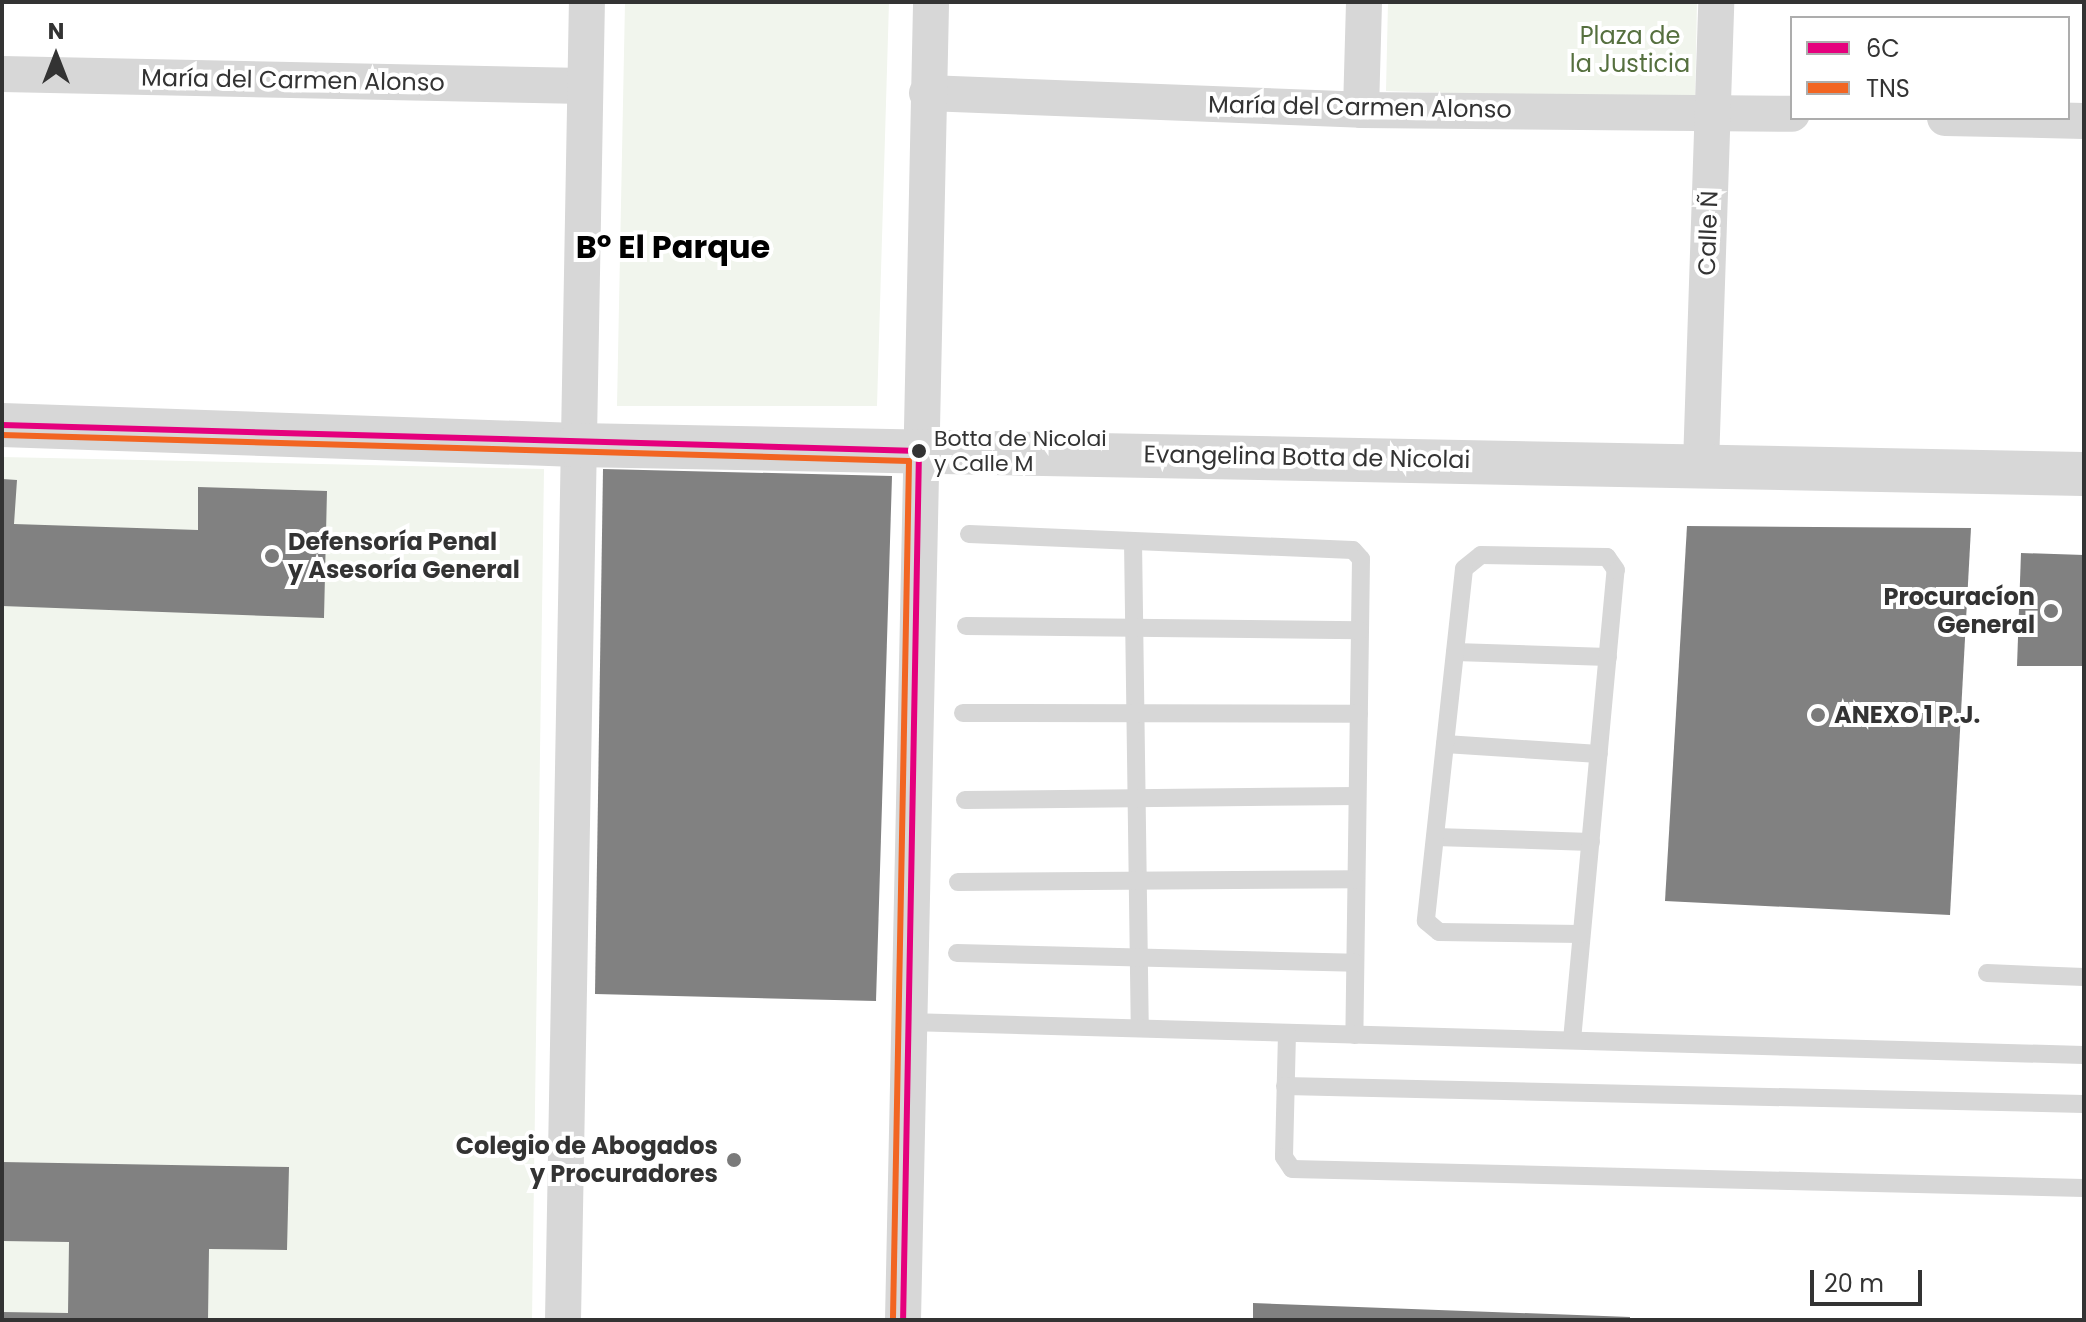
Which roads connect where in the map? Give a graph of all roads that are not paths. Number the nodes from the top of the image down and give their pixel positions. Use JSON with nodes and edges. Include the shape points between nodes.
{"nodes":[{"id":1,"x":587,"y":2,"type":"edge"},
{"id":2,"x":931,"y":2,"type":"edge"},
{"id":3,"x":1364,"y":2,"type":"edge"},
{"id":4,"x":1716,"y":2,"type":"edge"},
{"id":5,"x":2,"y":74,"type":"edge"},
{"id":6,"x":585,"y":86,"type":"junction"},
{"id":7,"x":927,"y":93,"type":"junction"},
{"id":8,"x":1361,"y":110,"type":"junction"},
{"id":9,"x":1712,"y":112,"type":"junction"},
{"id":10,"x":1790,"y":114,"type":"edge"},
{"id":11,"x":2038,"y":120,"type":"edge"},
{"id":12,"x":2084,"y":121,"type":"edge"},
{"id":13,"x":2,"y":425,"type":"edge"},
{"id":14,"x":577,"y":445,"type":"junction"},
{"id":15,"x":919,"y":451,"type":"junction"},
{"id":16,"x":1701,"y":464,"type":"junction"},
{"id":17,"x":2084,"y":474,"type":"edge"},
{"id":18,"x":969,"y":534,"type":"dead end"},
{"id":19,"x":1133,"y":541,"type":"junction"},
{"id":20,"x":966,"y":626,"type":"dead end"},
{"id":21,"x":1134,"y":627,"type":"junction"},
{"id":22,"x":1360,"y":630,"type":"junction"},
{"id":23,"x":1455,"y":652,"type":"junction"},
{"id":24,"x":1608,"y":657,"type":"junction"},
{"id":25,"x":963,"y":713,"type":"dead end"},
{"id":26,"x":1135,"y":714,"type":"junction"},
{"id":27,"x":1359,"y":714,"type":"junction"},
{"id":28,"x":1445,"y":744,"type":"junction"},
{"id":29,"x":1599,"y":754,"type":"junction"},
{"id":30,"x":1357,"y":796,"type":"junction"},
{"id":31,"x":1137,"y":798,"type":"junction"},
{"id":32,"x":965,"y":800,"type":"dead end"},
{"id":33,"x":1435,"y":837,"type":"junction"},
{"id":34,"x":1591,"y":842,"type":"junction"},
{"id":35,"x":1356,"y":879,"type":"junction"},
{"id":36,"x":1138,"y":880,"type":"junction"},
{"id":37,"x":958,"y":882,"type":"dead end"},
{"id":38,"x":1581,"y":934,"type":"junction"},
{"id":39,"x":957,"y":953,"type":"dead end"},
{"id":40,"x":1139,"y":957,"type":"junction"},
{"id":41,"x":1355,"y":963,"type":"junction"},
{"id":42,"x":1987,"y":973,"type":"dead end"},
{"id":43,"x":2084,"y":977,"type":"edge"},
{"id":44,"x":908,"y":1022,"type":"junction"},
{"id":45,"x":1140,"y":1028,"type":"junction"},
{"id":46,"x":1287,"y":1033,"type":"junction"},
{"id":47,"x":1354,"y":1035,"type":"junction"},
{"id":48,"x":1572,"y":1040,"type":"junction"},
{"id":49,"x":2084,"y":1055,"type":"edge"},
{"id":50,"x":1285,"y":1086,"type":"junction"},
{"id":51,"x":2084,"y":1104,"type":"edge"},
{"id":52,"x":2084,"y":1188,"type":"edge"},
{"id":53,"x":563,"y":1320,"type":"edge"},
{"id":54,"x":903,"y":1320,"type":"edge"}],
"edges":[{"from":1,"to":6,"type":"street"},
{"from":2,"to":7,"type":"street"},
{"from":3,"to":8,"type":"street"},
{"from":4,"to":9,"type":"street","name":"Calle Ñ"},
{"from":5,"to":6,"type":"street","name":"María del Carmen Alonso"},
{"from":6,"to":14,"type":"street"},
{"from":7,"to":8,"type":"street","name":"María del Carmen Alonso"},
{"from":7,"to":15,"type":"street"},
{"from":8,"to":9,"type":"street","name":"María del Carmen Alonso"},
{"from":9,"to":10,"type":"street","name":"María del Carmen Alonso"},
{"from":9,"to":16,"type":"street","name":"Calle Ñ"},
{"from":11,"to":12,"type":"street"},
{"from":13,"to":14,"type":"street","name":"Evangelina Botta de Nicolai"},
{"from":14,"to":15,"type":"street","name":"Evangelina Botta de Nicolai"},
{"from":14,"to":53,"type":"street"},
{"from":15,"to":16,"type":"street","name":"Evangelina Botta de Nicolai"},
{"from":15,"to":44,"type":"street"},
{"from":16,"to":17,"type":"street","name":"Evangelina Botta de Nicolai"},
{"from":18,"to":19,"type":"lane"},
{"from":19,"to":21,"type":"lane"},
{"from":19,"to":22,"type":"lane","via":[[1353,550],[1361,559]]},
{"from":20,"to":21,"type":"lane"},
{"from":21,"to":22,"type":"lane"},
{"from":21,"to":26,"type":"lane"},
{"from":22,"to":27,"type":"lane"},
{"from":23,"to":24,"type":"lane"},
{"from":23,"to":24,"type":"lane","via":[[1464,569],[1481,555],[1607,557],[1616,570]]},
{"from":23,"to":28,"type":"lane"},
{"from":24,"to":29,"type":"lane"},
{"from":25,"to":26,"type":"lane"},
{"from":26,"to":27,"type":"lane"},
{"from":26,"to":31,"type":"lane"},
{"from":27,"to":30,"type":"lane"},
{"from":28,"to":29,"type":"lane"},
{"from":28,"to":33,"type":"lane"},
{"from":29,"to":34,"type":"lane"},
{"from":30,"to":31,"type":"lane"},
{"from":30,"to":35,"type":"lane"},
{"from":31,"to":32,"type":"lane"},
{"from":31,"to":36,"type":"lane"},
{"from":33,"to":34,"type":"lane"},
{"from":33,"to":38,"type":"lane","via":[[1426,921],[1439,932]]},
{"from":34,"to":38,"type":"lane"},
{"from":35,"to":36,"type":"lane"},
{"from":35,"to":41,"type":"lane"},
{"from":36,"to":37,"type":"lane"},
{"from":36,"to":40,"type":"lane"},
{"from":38,"to":48,"type":"lane"},
{"from":39,"to":40,"type":"lane"},
{"from":40,"to":41,"type":"lane"},
{"from":40,"to":45,"type":"lane"},
{"from":41,"to":47,"type":"lane"},
{"from":42,"to":43,"type":"lane"},
{"from":44,"to":45,"type":"lane"},
{"from":44,"to":54,"type":"street"},
{"from":45,"to":46,"type":"lane"},
{"from":46,"to":47,"type":"lane"},
{"from":46,"to":50,"type":"lane"},
{"from":47,"to":48,"type":"lane"},
{"from":48,"to":49,"type":"lane"},
{"from":50,"to":51,"type":"lane"},
{"from":50,"to":52,"type":"lane","via":[[1284,1157],[1292,1169]]}]}
